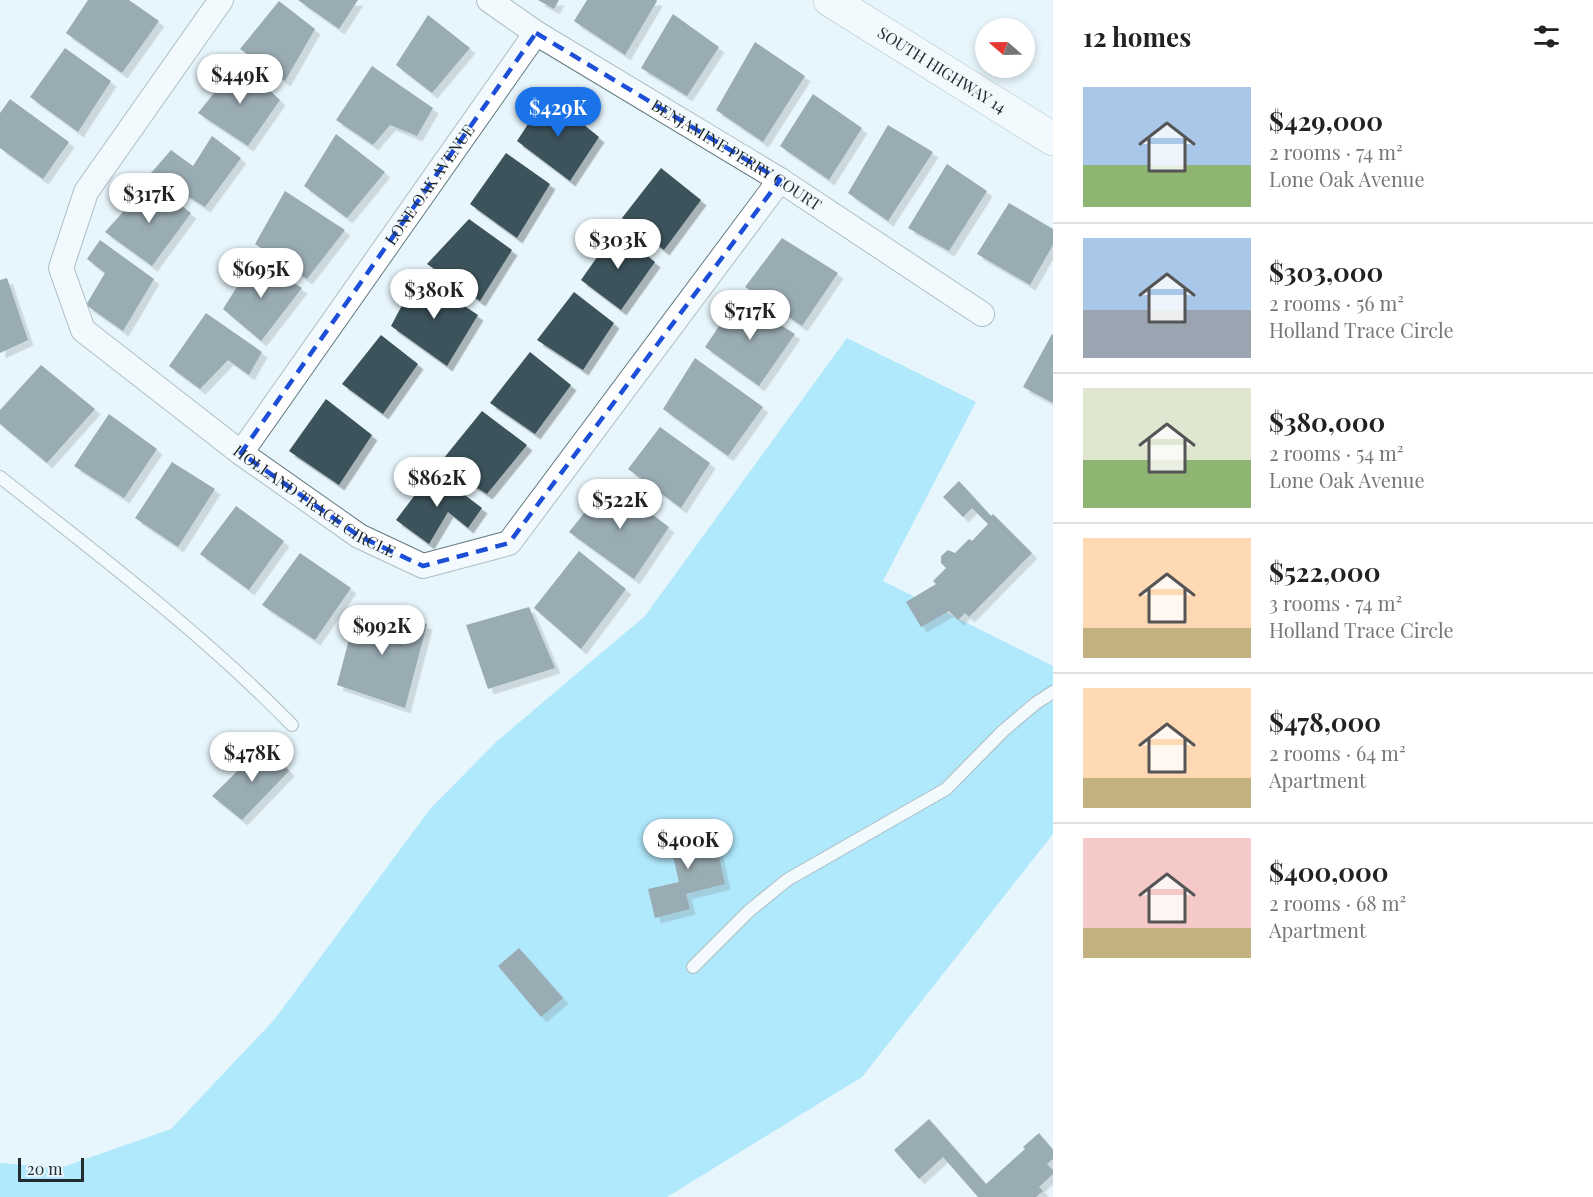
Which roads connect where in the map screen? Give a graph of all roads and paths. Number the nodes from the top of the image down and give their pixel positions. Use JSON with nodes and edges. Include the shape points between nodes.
{"nodes":[{"id":1,"x":221,"y":0,"type":"edge"},
{"id":2,"x":489,"y":0,"type":"edge"},
{"id":3,"x":830,"y":0,"type":"edge"},
{"id":4,"x":536,"y":33,"type":"junction"},
{"id":5,"x":1053,"y":139,"type":"edge"},
{"id":6,"x":780,"y":180,"type":"junction"},
{"id":7,"x":982,"y":314,"type":"dead end"},
{"id":8,"x":241,"y":453,"type":"junction"},
{"id":9,"x":0,"y":477,"type":"edge"},
{"id":10,"x":1053,"y":692,"type":"edge"},
{"id":11,"x":292,"y":725,"type":"dead end"},
{"id":12,"x":693,"y":967,"type":"dead end"}],
"edges":[{"from":1,"to":8,"type":"street","name":"HOLLAND TRACE CIRCLE","via":[[86,192],[61,268],[83,330]]},
{"from":2,"to":4,"type":"street","name":"BENJAMINE PERRY COURT"},
{"from":3,"to":5,"type":"main road","name":"SOUTH HIGHWAY 14"},
{"from":4,"to":6,"type":"street","name":"BENJAMINE PERRY COURT"},
{"from":4,"to":8,"type":"street","name":"LONE OAK AVENUE"},
{"from":6,"to":7,"type":"street","name":"BENJAMINE PERRY COURT"},
{"from":6,"to":8,"type":"street","name":"HOLLAND TRACE CIRCLE","via":[[509,543],[423,566],[359,536]]},
{"from":9,"to":11,"type":"lane","via":[[185,624]]},
{"from":10,"to":12,"type":"lane","via":[[1003,731],[946,789],[787,880],[749,911]]}]}
